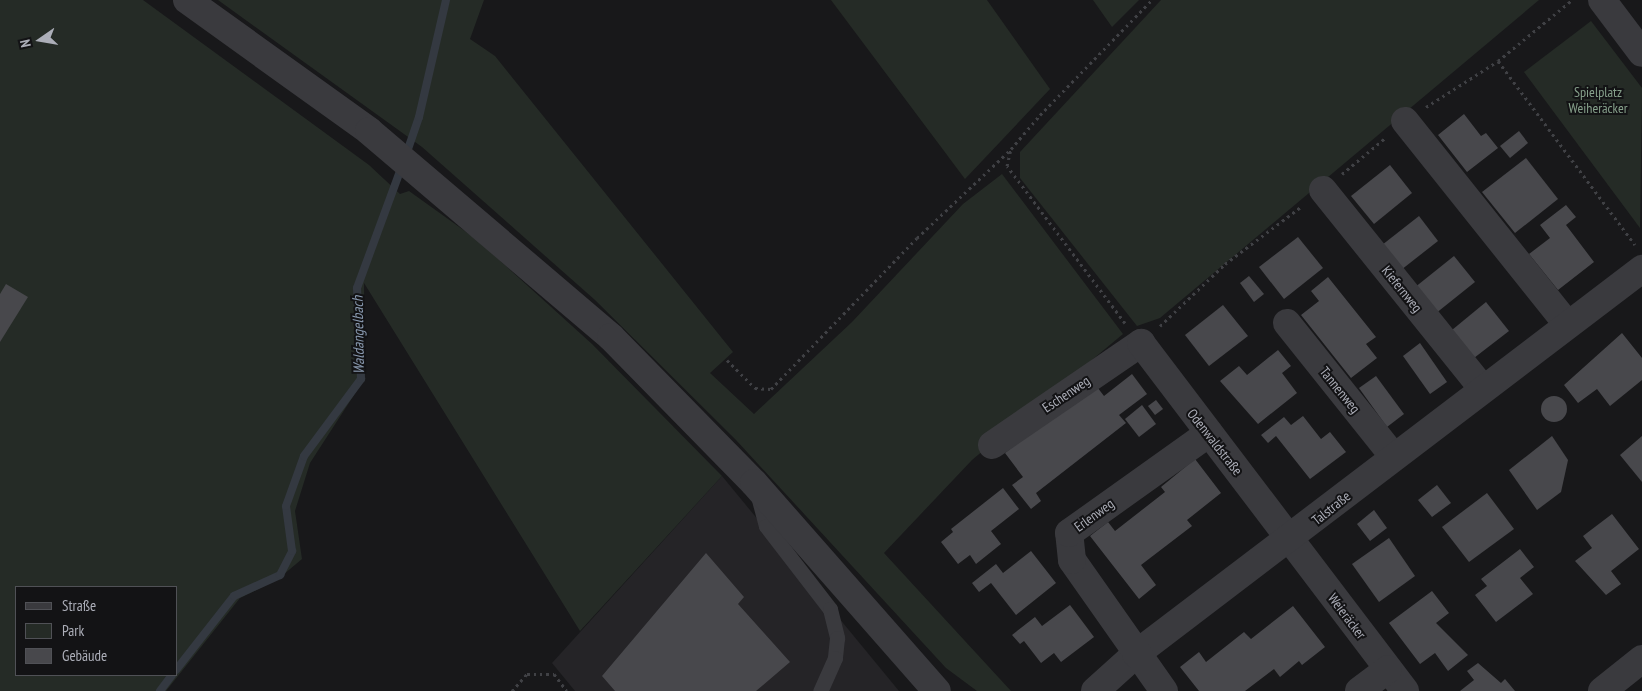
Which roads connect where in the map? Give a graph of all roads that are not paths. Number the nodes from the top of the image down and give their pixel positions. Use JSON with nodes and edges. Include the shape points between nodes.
{"nodes":[{"id":1,"x":187,"y":0,"type":"edge"},
{"id":2,"x":1602,"y":0,"type":"edge"},
{"id":3,"x":1642,"y":53,"type":"edge"},
{"id":4,"x":1405,"y":121,"type":"road end"},
{"id":5,"x":1322,"y":190,"type":"road end"},
{"id":6,"x":1642,"y":269,"type":"edge"},
{"id":7,"x":1287,"y":323,"type":"dead end"},
{"id":8,"x":1566,"y":323,"type":"junction"},
{"id":9,"x":1140,"y":343,"type":"joint"},
{"id":10,"x":1482,"y":388,"type":"junction"},
{"id":11,"x":1210,"y":433,"type":"junction"},
{"id":12,"x":992,"y":445,"type":"dead end"},
{"id":13,"x":1394,"y":456,"type":"junction"},
{"id":14,"x":754,"y":483,"type":"junction"},
{"id":15,"x":1290,"y":541,"type":"junction"},
{"id":16,"x":1136,"y":654,"type":"junction"},
{"id":17,"x":1642,"y":659,"type":"edge"},
{"id":18,"x":1388,"y":669,"type":"junction"},
{"id":19,"x":820,"y":691,"type":"edge"},
{"id":20,"x":937,"y":691,"type":"edge"},
{"id":21,"x":1094,"y":691,"type":"edge"},
{"id":22,"x":1164,"y":691,"type":"edge"},
{"id":23,"x":1359,"y":691,"type":"edge"},
{"id":24,"x":1405,"y":691,"type":"edge"},
{"id":25,"x":1602,"y":691,"type":"edge"}],
"edges":[{"from":1,"to":14,"type":"street","via":[[343,112],[450,197],[611,337]]},
{"from":2,"to":3,"type":"street"},
{"from":4,"to":8,"type":"street"},
{"from":5,"to":10,"type":"street","name":"Kiefernweg"},
{"from":6,"to":8,"type":"street","name":"Talstraße"},
{"from":7,"to":13,"type":"street","name":"Tannenweg"},
{"from":8,"to":10,"type":"street","name":"Talstraße"},
{"from":9,"to":11,"type":"street","name":"Odenwaldstraße"},
{"from":9,"to":12,"type":"street","name":"Eschenweg"},
{"from":10,"to":13,"type":"street","name":"Talstraße"},
{"from":11,"to":15,"type":"street","name":"Odenwaldstraße"},
{"from":11,"to":16,"type":"street","name":"Erlenweg","via":[[1069,533],[1072,560]]},
{"from":13,"to":15,"type":"street","name":"Talstraße"},
{"from":14,"to":19,"type":"lane","via":[[766,526],[830,609],[837,638],[835,658]]},
{"from":14,"to":20,"type":"street"},
{"from":15,"to":16,"type":"street","name":"Talstraße"},
{"from":15,"to":18,"type":"street","name":"Weieräcker"},
{"from":16,"to":21,"type":"street","name":"Talstraße"},
{"from":16,"to":22,"type":"street"},
{"from":17,"to":25,"type":"street"},
{"from":18,"to":23,"type":"street"},
{"from":18,"to":24,"type":"street","name":"Weieräcker"}]}
